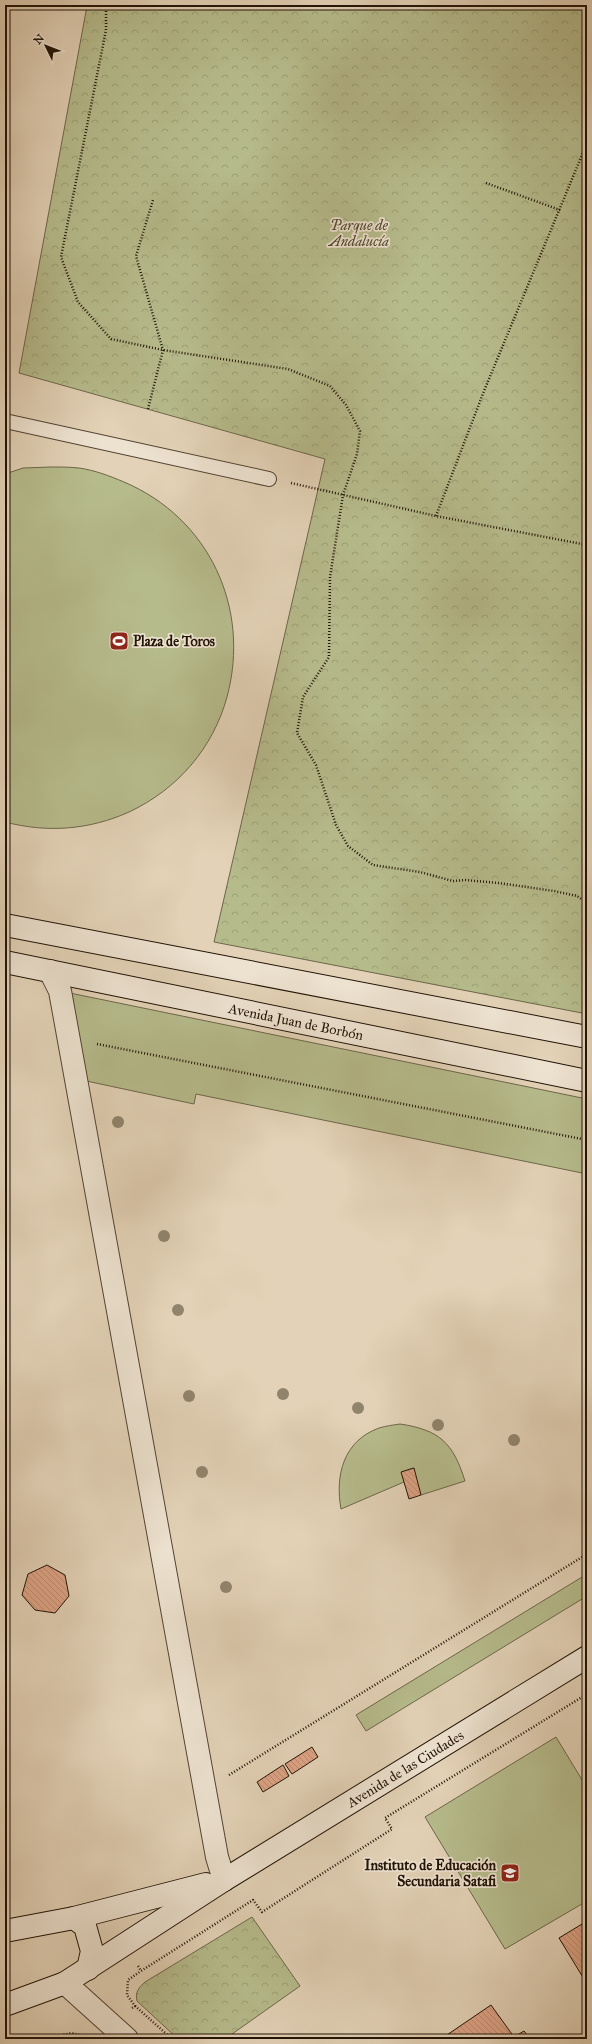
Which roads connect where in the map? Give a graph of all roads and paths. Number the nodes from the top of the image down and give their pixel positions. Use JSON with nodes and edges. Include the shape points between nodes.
{"nodes":[{"id":1,"x":106,"y":5,"type":"edge"},
{"id":2,"x":587,"y":143,"type":"edge"},
{"id":3,"x":486,"y":183,"type":"dead end"},
{"id":4,"x":153,"y":200,"type":"dead end"},
{"id":5,"x":560,"y":210,"type":"junction"},
{"id":6,"x":163,"y":350,"type":"junction"},
{"id":7,"x":148,"y":409,"type":"dead end"},
{"id":8,"x":5,"y":421,"type":"edge"},
{"id":9,"x":268,"y":479,"type":"joint"},
{"id":10,"x":343,"y":495,"type":"junction"},
{"id":11,"x":436,"y":516,"type":"junction"},
{"id":12,"x":587,"y":545,"type":"edge"},
{"id":13,"x":587,"y":903,"type":"edge"},
{"id":14,"x":5,"y":924,"type":"edge"},
{"id":15,"x":5,"y":962,"type":"edge"},
{"id":16,"x":50,"y":971,"type":"junction"},
{"id":17,"x":587,"y":1037,"type":"edge"},
{"id":18,"x":69,"y":1039,"type":"junction"},
{"id":19,"x":587,"y":1081,"type":"edge"},
{"id":20,"x":587,"y":1140,"type":"edge"},
{"id":21,"x":587,"y":1554,"type":"edge"},
{"id":22,"x":587,"y":1658,"type":"edge"},
{"id":23,"x":587,"y":1694,"type":"edge"},
{"id":24,"x":205,"y":1790,"type":"junction"},
{"id":25,"x":224,"y":1880,"type":"junction"},
{"id":26,"x":74,"y":1918,"type":"junction"},
{"id":27,"x":5,"y":1931,"type":"edge"},
{"id":28,"x":122,"y":1945,"type":"junction"},
{"id":29,"x":88,"y":1969,"type":"junction"},
{"id":30,"x":66,"y":1983,"type":"junction"},
{"id":31,"x":5,"y":2005,"type":"edge"},
{"id":32,"x":135,"y":2006,"type":"dead end"},
{"id":33,"x":85,"y":2037,"type":"dead end"},
{"id":34,"x":43,"y":2039,"type":"edge"},
{"id":35,"x":127,"y":2039,"type":"edge"},
{"id":36,"x":172,"y":2039,"type":"edge"}],
"edges":[{"from":1,"to":6,"type":"path","via":[[106,30],[62,257],[78,302],[111,339]]},
{"from":2,"to":5,"type":"path"},
{"from":3,"to":5,"type":"path"},
{"from":4,"to":6,"type":"path","via":[[136,256]]},
{"from":5,"to":11,"type":"path","via":[[484,391]]},
{"from":6,"to":7,"type":"path"},
{"from":6,"to":10,"type":"path","via":[[288,369],[330,386],[346,404],[360,431],[357,454]]},
{"from":8,"to":9,"type":"lane"},
{"from":9,"to":10,"type":"path"},
{"from":10,"to":11,"type":"path"},
{"from":10,"to":13,"type":"path","via":[[330,577],[329,657],[303,697],[296,733],[316,765],[336,825],[348,846],[373,865],[420,872],[453,882],[465,880],[547,890],[577,896]]},
{"from":11,"to":12,"type":"path"},
{"from":14,"to":17,"type":"street"},
{"from":15,"to":16,"type":"street","name":"Avenida Juan de Borbón"},
{"from":16,"to":18,"type":"street","via":[[60,991]]},
{"from":16,"to":19,"type":"street","name":"Avenida Juan de Borbón"},
{"from":18,"to":20,"type":"path"},
{"from":18,"to":24,"type":"street"},
{"from":21,"to":24,"type":"path"},
{"from":22,"to":25,"type":"street","name":"Avenida de las Ciudades"},
{"from":23,"to":28,"type":"path","via":[[385,1818],[392,1830],[262,1912],[253,1900],[141,1971]]},
{"from":24,"to":25,"type":"street","via":[[217,1858]]},
{"from":25,"to":26,"type":"street","name":"Avenida de las Ciudades"},
{"from":25,"to":28,"type":"street","name":"Avenida de las Ciudades"},
{"from":26,"to":27,"type":"street","name":"Avenida de las Ciudades"},
{"from":26,"to":29,"type":"street","via":[[85,1926],[92,1951]]},
{"from":28,"to":29,"type":"street","name":"Avenida de las Ciudades"},
{"from":29,"to":30,"type":"street","name":"Avenida de las Ciudades"},
{"from":30,"to":31,"type":"street","name":"Avenida de las Ciudades"},
{"from":30,"to":35,"type":"street"},
{"from":32,"to":36,"type":"path"},
{"from":33,"to":34,"type":"path","via":[[72,2033]]}]}
